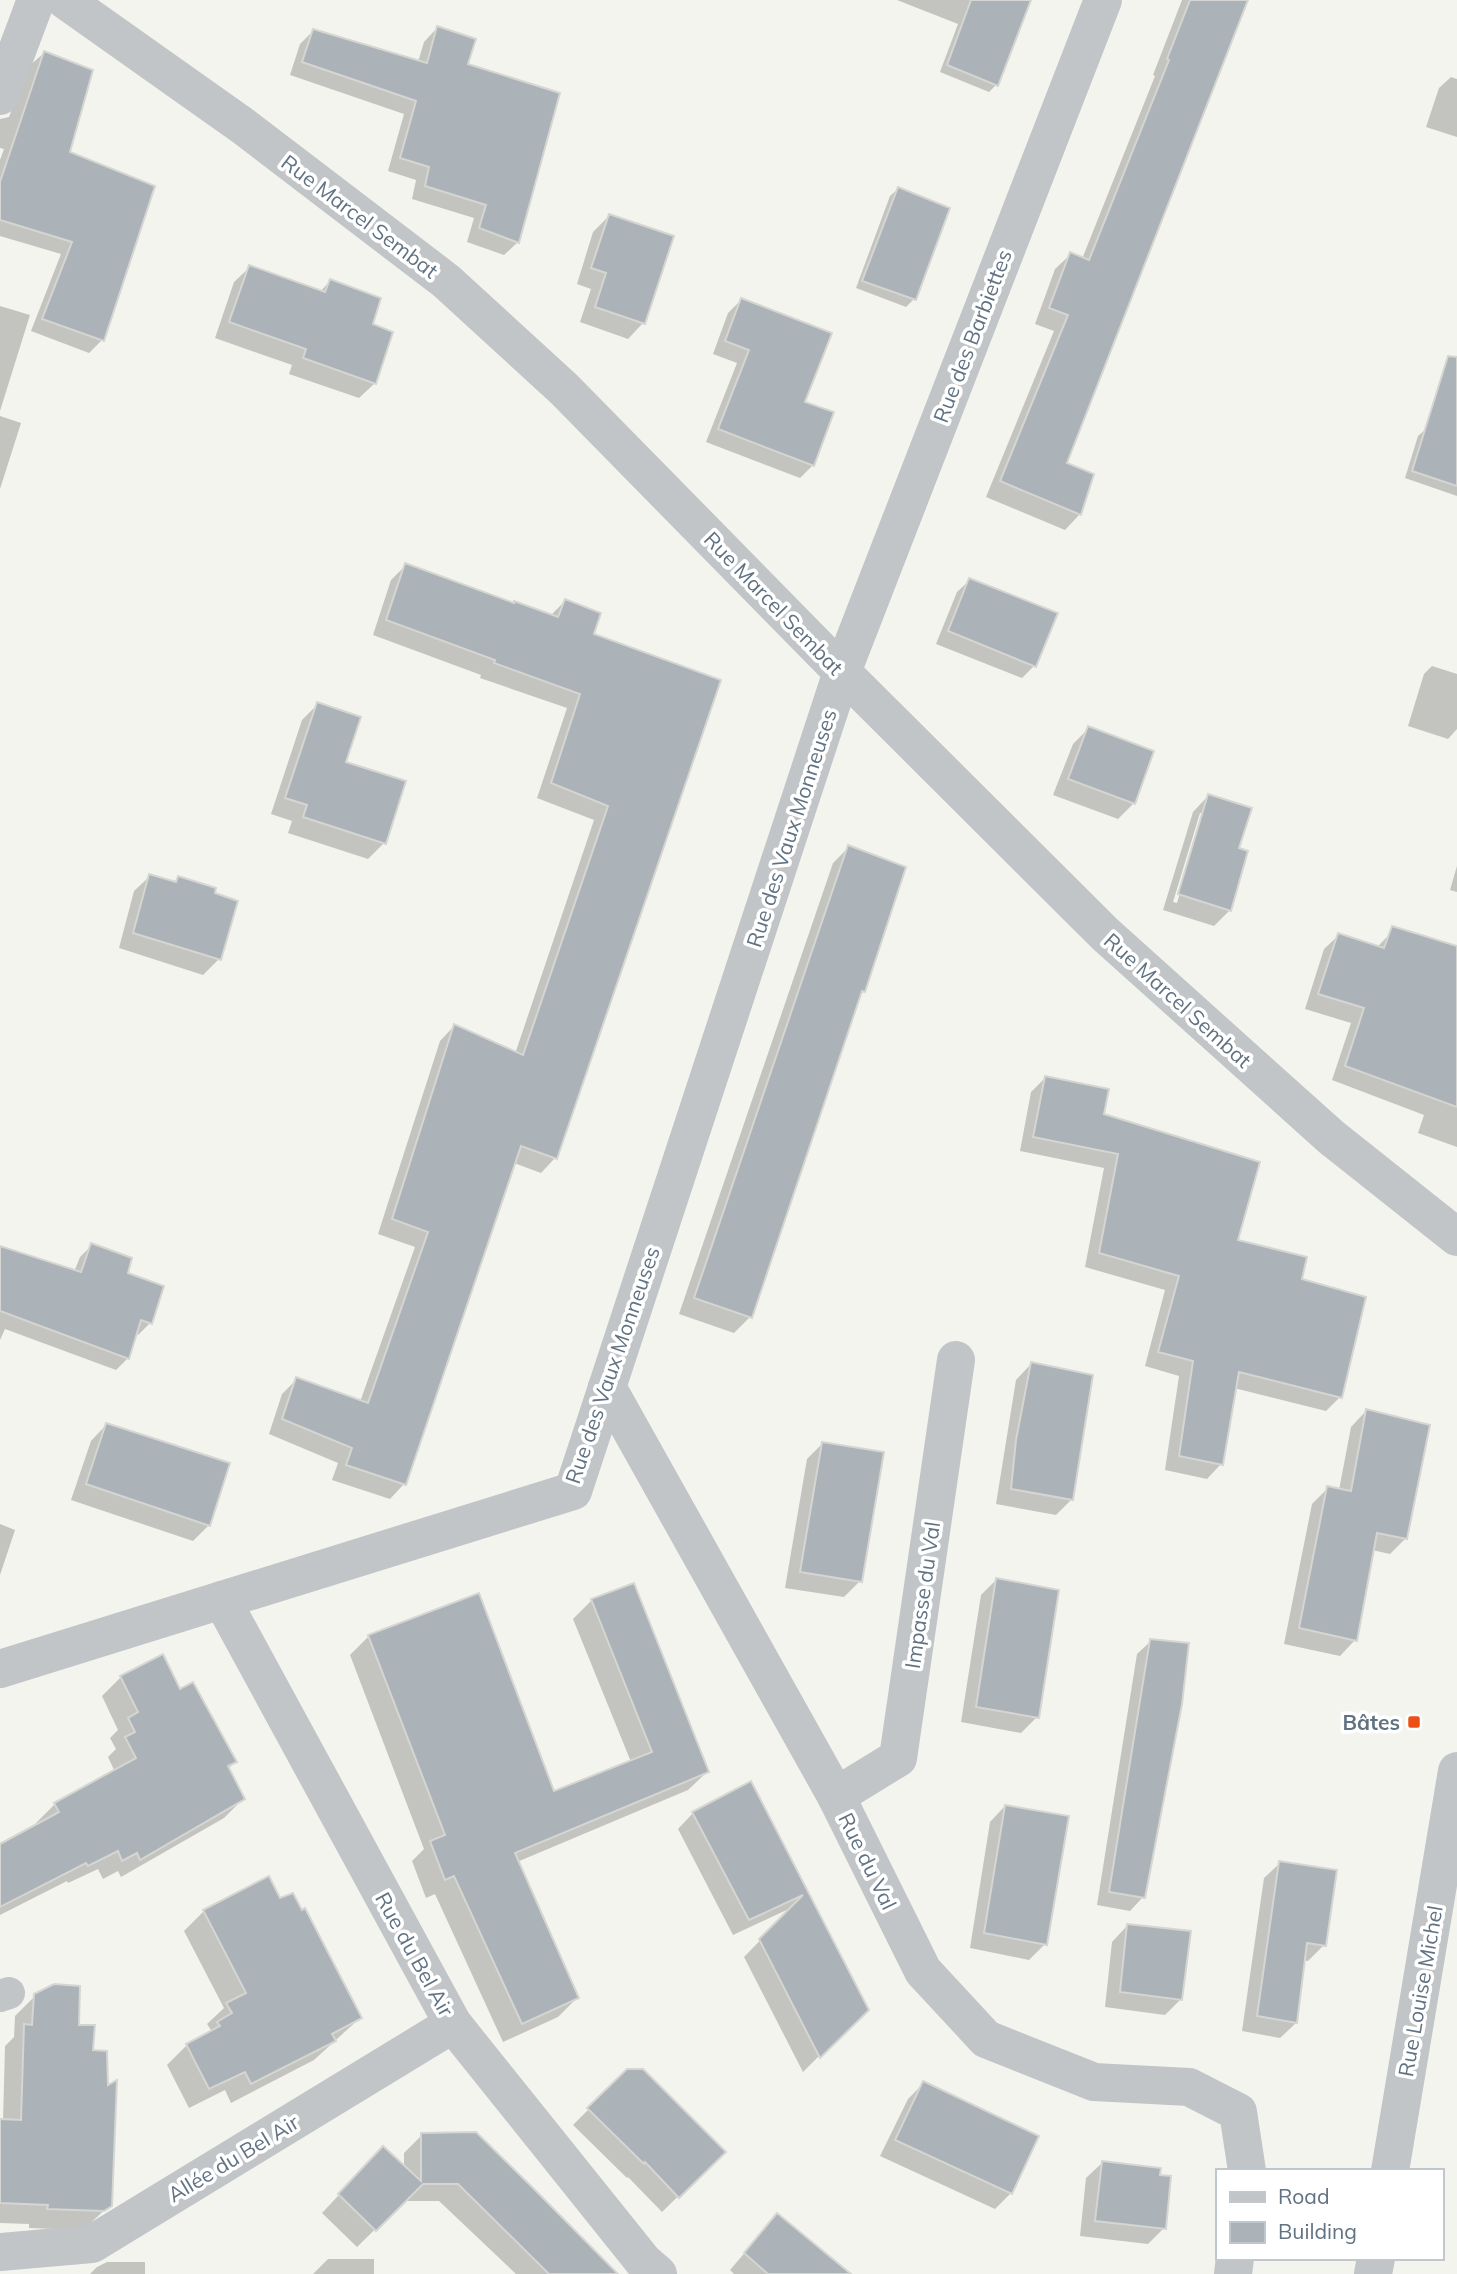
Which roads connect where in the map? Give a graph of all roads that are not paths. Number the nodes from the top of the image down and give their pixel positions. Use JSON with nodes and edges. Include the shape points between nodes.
{"nodes":[{"id":1,"x":36,"y":0,"type":"edge"},
{"id":2,"x":65,"y":0,"type":"edge"},
{"id":3,"x":1102,"y":0,"type":"edge"},
{"id":4,"x":0,"y":96,"type":"edge"},
{"id":5,"x":842,"y":673,"type":"junction"},
{"id":6,"x":1457,"y":1237,"type":"edge"},
{"id":7,"x":956,"y":1360,"type":"dead end"},
{"id":8,"x":607,"y":1387,"type":"junction"},
{"id":9,"x":222,"y":1600,"type":"junction"},
{"id":10,"x":0,"y":1669,"type":"edge"},
{"id":11,"x":1457,"y":1771,"type":"edge"},
{"id":12,"x":836,"y":1796,"type":"junction"},
{"id":13,"x":453,"y":2024,"type":"junction"},
{"id":14,"x":1247,"y":2169,"type":"edge"},
{"id":15,"x":1390,"y":2169,"type":"edge"},
{"id":16,"x":0,"y":2252,"type":"edge"},
{"id":17,"x":658,"y":2274,"type":"edge"}],
"edges":[{"from":1,"to":4,"type":"street"},
{"from":2,"to":5,"type":"street","name":"Rue Marcel Sembat","via":[[243,126],[446,281],[564,390]]},
{"from":3,"to":5,"type":"street","name":"Rue des Barbiettes"},
{"from":5,"to":6,"type":"street","name":"Rue Marcel Sembat","via":[[1105,934],[1331,1137]]},
{"from":5,"to":8,"type":"street","name":"Rue des Vaux Monneuses"},
{"from":7,"to":12,"type":"street","name":"Impasse du Val","via":[[898,1758]]},
{"from":8,"to":9,"type":"street","name":"Rue des Vaux Monneuses","via":[[573,1491]]},
{"from":8,"to":12,"type":"street","name":"Rue du Val"},
{"from":9,"to":10,"type":"street","name":"Rue des Vaux Monneuses"},
{"from":9,"to":13,"type":"street","name":"Rue du Bel Air"},
{"from":11,"to":15,"type":"street","name":"Rue Louise Michel"},
{"from":12,"to":14,"type":"street","name":"Rue du Val","via":[[923,1971],[986,2039],[1094,2082],[1189,2087],[1238,2112]]},
{"from":13,"to":16,"type":"street","name":"Allée du Bel Air","via":[[92,2244]]},
{"from":13,"to":17,"type":"street","name":"Rue du Bel Air"}]}
